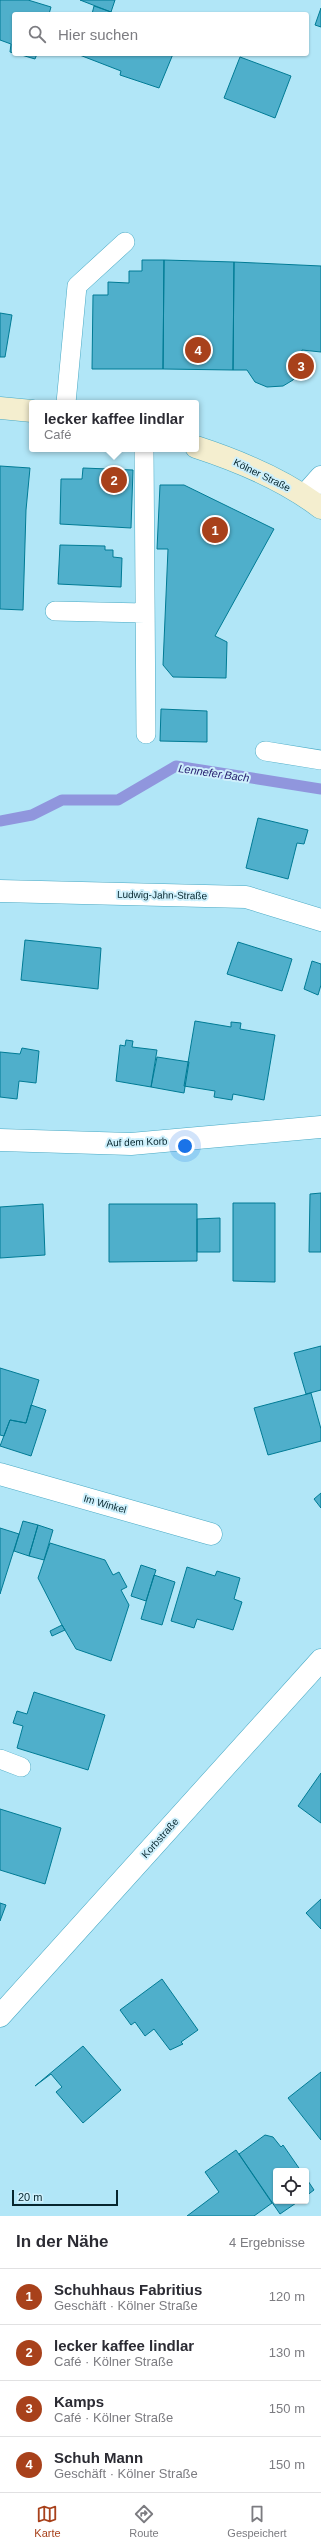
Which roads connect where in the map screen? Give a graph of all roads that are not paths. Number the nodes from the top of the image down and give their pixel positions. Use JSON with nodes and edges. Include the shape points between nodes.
{"nodes":[{"id":1,"x":125,"y":242,"type":"dead end"},
{"id":2,"x":66,"y":400,"type":"edge"},
{"id":3,"x":0,"y":408,"type":"edge"},
{"id":4,"x":29,"y":411,"type":"edge"},
{"id":5,"x":199,"y":448,"type":"edge"},
{"id":6,"x":144,"y":452,"type":"edge"},
{"id":7,"x":321,"y":477,"type":"edge"},
{"id":8,"x":313,"y":502,"type":"edge"},
{"id":9,"x":55,"y":611,"type":"dead end"},
{"id":10,"x":145,"y":613,"type":"junction"},
{"id":11,"x":146,"y":734,"type":"dead end"},
{"id":12,"x":265,"y":751,"type":"dead end"},
{"id":13,"x":321,"y":760,"type":"edge"},
{"id":14,"x":0,"y":891,"type":"edge"},
{"id":15,"x":321,"y":920,"type":"edge"},
{"id":16,"x":321,"y":1127,"type":"edge"},
{"id":17,"x":0,"y":1140,"type":"edge"},
{"id":18,"x":0,"y":1474,"type":"edge"},
{"id":19,"x":211,"y":1534,"type":"dead end"},
{"id":20,"x":321,"y":1660,"type":"edge"},
{"id":21,"x":0,"y":1760,"type":"edge"},
{"id":22,"x":21,"y":1767,"type":"dead end"},
{"id":23,"x":0,"y":2016,"type":"edge"}],
"edges":[{"from":1,"to":2,"type":"lane","via":[[77,286]]},
{"from":3,"to":4,"type":"main road"},
{"from":5,"to":8,"type":"main road","name":"Kölner Straße","via":[[227,457]]},
{"from":6,"to":10,"type":"lane"},
{"from":7,"to":8,"type":"street","name":"Kölner Straße"},
{"from":9,"to":10,"type":"lane"},
{"from":10,"to":11,"type":"lane"},
{"from":12,"to":13,"type":"lane"},
{"from":14,"to":15,"type":"street","name":"Ludwig-Jahn-Straße","via":[[246,897]]},
{"from":16,"to":17,"type":"street","name":"Auf dem Korb","via":[[131,1144]]},
{"from":18,"to":19,"type":"street","name":"Im Winkel"},
{"from":20,"to":23,"type":"street","name":"Korbstraße"},
{"from":21,"to":22,"type":"lane"}]}
